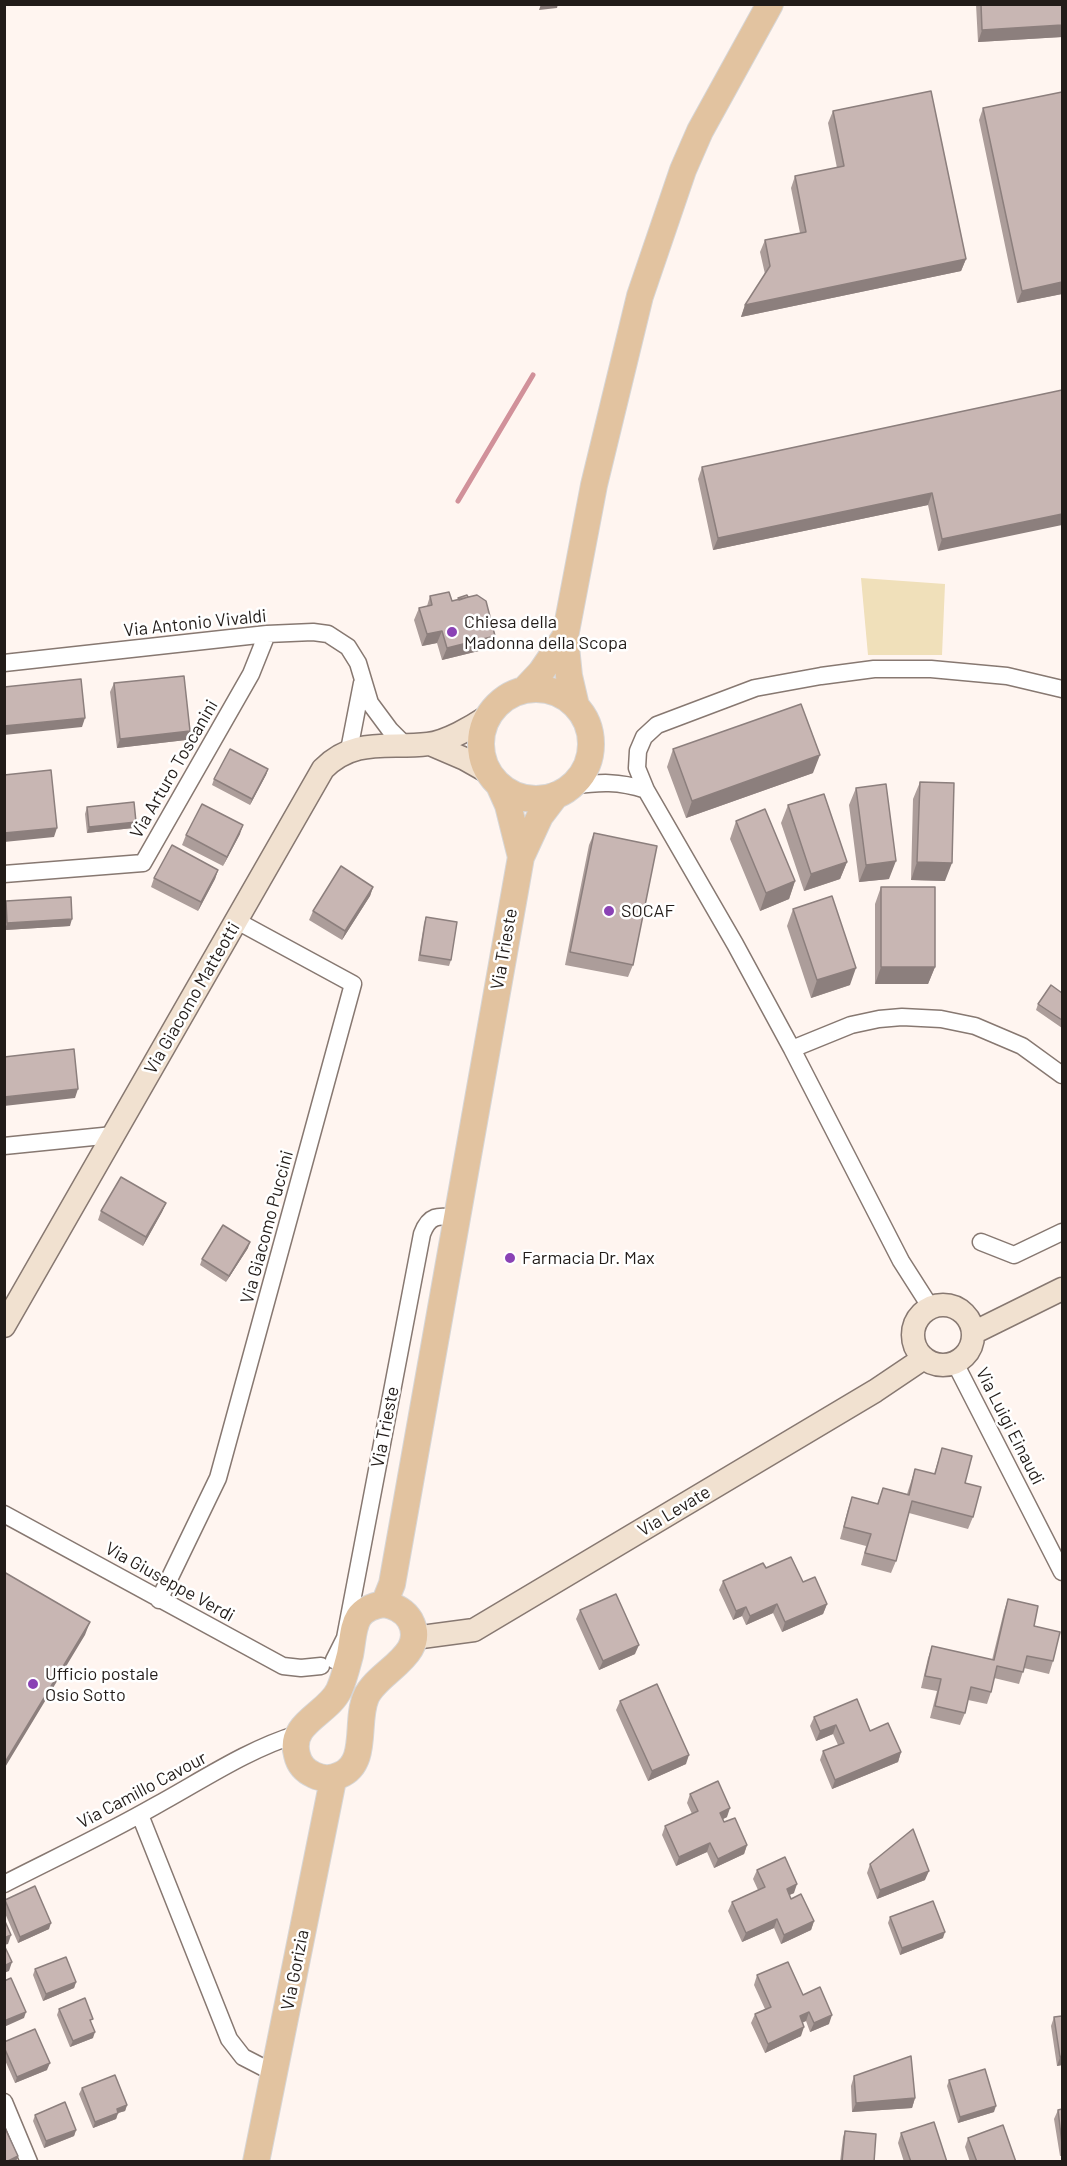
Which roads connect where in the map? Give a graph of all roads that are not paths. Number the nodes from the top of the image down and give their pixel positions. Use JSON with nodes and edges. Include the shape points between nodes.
{"nodes":[{"id":1,"x":770,"y":4,"type":"edge"},
{"id":2,"x":267,"y":634,"type":"junction"},
{"id":3,"x":565,"y":637,"type":"junction"},
{"id":4,"x":4,"y":663,"type":"edge"},
{"id":5,"x":362,"y":682,"type":"junction"},
{"id":6,"x":1062,"y":689,"type":"edge"},
{"id":7,"x":524,"y":690,"type":"junction"},
{"id":8,"x":576,"y":706,"type":"junction"},
{"id":9,"x":487,"y":717,"type":"junction"},
{"id":10,"x":430,"y":744,"type":"junction"},
{"id":11,"x":405,"y":745,"type":"junction"},
{"id":12,"x":350,"y":750,"type":"junction"},
{"id":13,"x":494,"y":779,"type":"junction"},
{"id":14,"x":564,"y":790,"type":"junction"},
{"id":15,"x":646,"y":790,"type":"junction"},
{"id":16,"x":521,"y":857,"type":"junction"},
{"id":17,"x":4,"y":874,"type":"edge"},
{"id":18,"x":237,"y":921,"type":"junction"},
{"id":19,"x":792,"y":1049,"type":"junction"},
{"id":20,"x":1062,"y":1076,"type":"edge"},
{"id":21,"x":112,"y":1135,"type":"junction"},
{"id":22,"x":4,"y":1146,"type":"edge"},
{"id":23,"x":456,"y":1218,"type":"junction"},
{"id":24,"x":1062,"y":1232,"type":"edge"},
{"id":25,"x":981,"y":1242,"type":"dead end"},
{"id":26,"x":1062,"y":1289,"type":"edge"},
{"id":27,"x":931,"y":1308,"type":"junction"},
{"id":28,"x":4,"y":1326,"type":"edge"},
{"id":29,"x":973,"y":1333,"type":"junction"},
{"id":30,"x":924,"y":1358,"type":"junction"},
{"id":31,"x":955,"y":1363,"type":"junction"},
{"id":32,"x":4,"y":1514,"type":"edge"},
{"id":33,"x":1062,"y":1572,"type":"edge"},
{"id":34,"x":159,"y":1600,"type":"junction"},
{"id":35,"x":384,"y":1604,"type":"junction"},
{"id":36,"x":414,"y":1638,"type":"junction"},
{"id":37,"x":327,"y":1663,"type":"joint"},
{"id":38,"x":298,"y":1734,"type":"junction"},
{"id":39,"x":331,"y":1778,"type":"junction"},
{"id":40,"x":140,"y":1815,"type":"junction"},
{"id":41,"x":4,"y":1884,"type":"edge"},
{"id":42,"x":274,"y":2073,"type":"junction"},
{"id":43,"x":4,"y":2102,"type":"edge"},
{"id":44,"x":29,"y":2162,"type":"edge"},
{"id":45,"x":256,"y":2162,"type":"edge"}],
"edges":[{"from":1,"to":3,"type":"main road","via":[[700,131],[640,296],[594,485]]},
{"from":2,"to":4,"type":"street","name":"Via Antonio Vivaldi"},
{"from":2,"to":5,"type":"street","name":"Via Antonio Vivaldi","via":[[328,634],[348,647],[358,663]]},
{"from":2,"to":17,"type":"street","name":"Via Arturo Toscanini","via":[[251,674],[143,863]]},
{"from":3,"to":7,"type":"main road"},
{"from":3,"to":8,"type":"main road"},
{"from":5,"to":11,"type":"street","name":"Via Antonio Vivaldi","via":[[370,703]]},
{"from":5,"to":12,"type":"street","name":"Via Antonio Vivaldi"},
{"from":6,"to":15,"type":"street","via":[[1006,676],[931,669],[874,669],[755,688],[657,725],[638,751],[638,768]]},
{"from":7,"to":8,"type":"main road","via":[[552,691]]},
{"from":7,"to":9,"type":"main road","via":[[503,700]]},
{"from":8,"to":14,"type":"main road","via":[[588,725],[591,747],[585,768]]},
{"from":9,"to":10,"type":"street"},
{"from":9,"to":13,"type":"main road","via":[[481,749]]},
{"from":10,"to":11,"type":"street","name":"Via Giacomo Matteotti"},
{"from":10,"to":13,"type":"street","via":[[465,759]]},
{"from":11,"to":12,"type":"street","name":"Via Giacomo Matteotti"},
{"from":12,"to":18,"type":"street","name":"Via Giacomo Matteotti","via":[[322,769]]},
{"from":13,"to":14,"type":"main road","via":[[516,796],[526,798],[536,799]]},
{"from":13,"to":16,"type":"main road","via":[[508,805]]},
{"from":14,"to":15,"type":"street","via":[[601,782],[625,783]]},
{"from":14,"to":16,"type":"main road","via":[[540,816]]},
{"from":15,"to":19,"type":"street"},
{"from":16,"to":23,"type":"main road","name":"Via Trieste"},
{"from":18,"to":21,"type":"street","name":"Via Giacomo Matteotti"},
{"from":18,"to":34,"type":"street","name":"Via Giacomo Puccini","via":[[353,984],[218,1478]]},
{"from":19,"to":20,"type":"street","via":[[851,1025],[879,1019],[941,1019],[975,1026],[1022,1046]]},
{"from":19,"to":27,"type":"street","via":[[901,1261]]},
{"from":21,"to":22,"type":"street"},
{"from":21,"to":28,"type":"street","name":"Via Giacomo Matteotti"},
{"from":23,"to":35,"type":"main road","name":"Via Trieste","via":[[392,1584]]},
{"from":23,"to":37,"type":"street","name":"Via Trieste","via":[[434,1218],[422,1234],[345,1638]]},
{"from":24,"to":25,"type":"street","via":[[1014,1255]]},
{"from":26,"to":29,"type":"street"},
{"from":27,"to":29,"type":"street","via":[[958,1309],[971,1323]]},
{"from":27,"to":30,"type":"street","via":[[918,1319],[913,1335]]},
{"from":29,"to":31,"type":"street","via":[[972,1345]]},
{"from":30,"to":31,"type":"street","via":[[939,1365]]},
{"from":30,"to":36,"type":"street","name":"Via Levate","via":[[474,1630]]},
{"from":31,"to":33,"type":"street","name":"Via Luigi Einaudi"},
{"from":32,"to":34,"type":"street","name":"Via Giuseppe Verdi"},
{"from":34,"to":37,"type":"street","name":"Via Giuseppe Verdi","via":[[283,1666],[301,1668]]},
{"from":35,"to":36,"type":"main road","via":[[404,1612]]},
{"from":35,"to":38,"type":"main road","via":[[374,1605],[359,1616],[339,1691]]},
{"from":36,"to":39,"type":"main road","via":[[409,1651],[366,1696],[356,1762],[345,1773]]},
{"from":38,"to":39,"type":"main road","via":[[296,1751],[302,1765],[311,1774]]},
{"from":38,"to":40,"type":"street","name":"Via Camillo Cavour","via":[[279,1739]]},
{"from":39,"to":42,"type":"main road","name":"Via Gorizia"},
{"from":40,"to":41,"type":"street","name":"Via Camillo Cavour"},
{"from":40,"to":42,"type":"street","via":[[229,2039],[243,2057]]},
{"from":42,"to":45,"type":"main road","name":"Via Gorizia"},
{"from":43,"to":44,"type":"street"}]}
